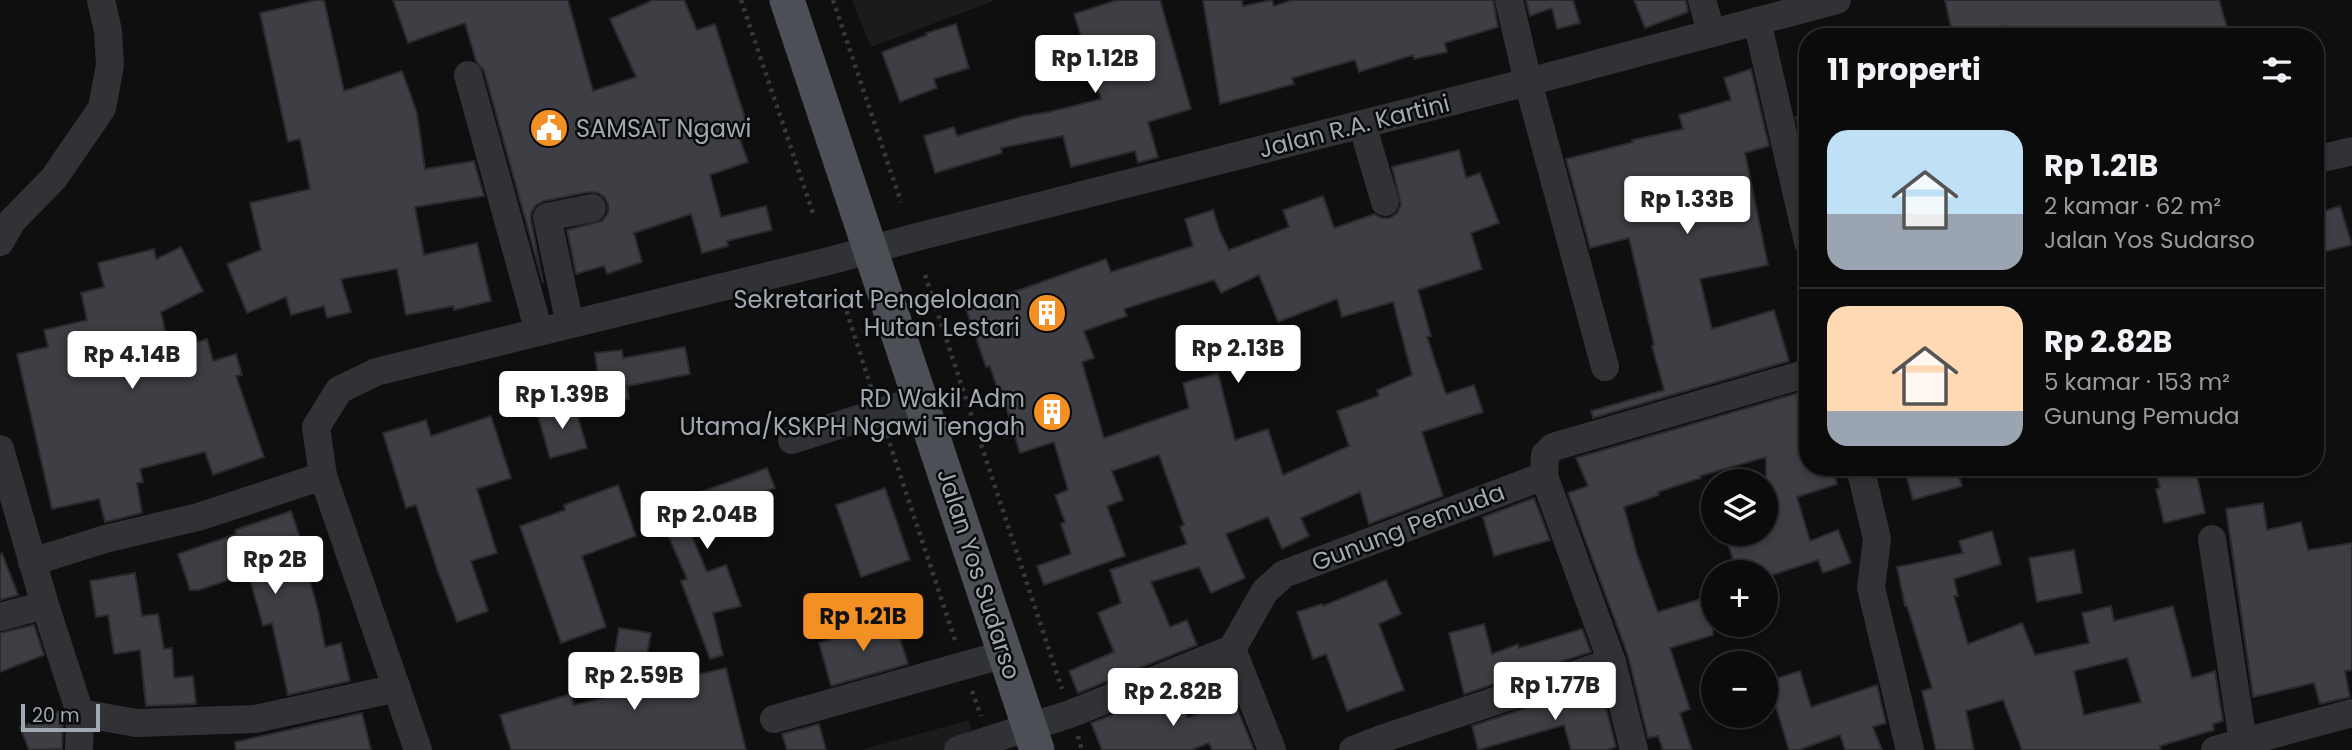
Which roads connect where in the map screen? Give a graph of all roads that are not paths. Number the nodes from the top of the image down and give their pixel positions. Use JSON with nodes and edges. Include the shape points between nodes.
{"nodes":[{"id":1,"x":101,"y":0,"type":"edge"},
{"id":2,"x":787,"y":0,"type":"edge"},
{"id":3,"x":1509,"y":0,"type":"edge"},
{"id":4,"x":1702,"y":0,"type":"edge"},
{"id":5,"x":1837,"y":0,"type":"edge"},
{"id":6,"x":1757,"y":20,"type":"junction"},
{"id":7,"x":1711,"y":32,"type":"junction"},
{"id":8,"x":468,"y":75,"type":"dead end"},
{"id":9,"x":1528,"y":82,"type":"junction"},
{"id":10,"x":1362,"y":124,"type":"junction"},
{"id":11,"x":2352,"y":151,"type":"edge"},
{"id":12,"x":2324,"y":158,"type":"edge"},
{"id":13,"x":1385,"y":202,"type":"dead end"},
{"id":14,"x":1799,"y":203,"type":"edge"},
{"id":15,"x":592,"y":208,"type":"dead end"},
{"id":16,"x":0,"y":242,"type":"edge"},
{"id":17,"x":872,"y":250,"type":"junction"},
{"id":18,"x":570,"y":324,"type":"junction"},
{"id":19,"x":539,"y":332,"type":"junction"},
{"id":20,"x":1605,"y":367,"type":"dead end"},
{"id":21,"x":1799,"y":376,"type":"edge"},
{"id":22,"x":921,"y":399,"type":"junction"},
{"id":23,"x":792,"y":440,"type":"dead end"},
{"id":24,"x":0,"y":449,"type":"edge"},
{"id":25,"x":1544,"y":476,"type":"junction"},
{"id":26,"x":1862,"y":476,"type":"edge"},
{"id":27,"x":323,"y":477,"type":"junction"},
{"id":28,"x":2212,"y":539,"type":"dead end"},
{"id":29,"x":32,"y":562,"type":"junction"},
{"id":30,"x":45,"y":605,"type":"junction"},
{"id":31,"x":0,"y":617,"type":"edge"},
{"id":32,"x":1232,"y":649,"type":"junction"},
{"id":33,"x":1005,"y":654,"type":"junction"},
{"id":34,"x":1612,"y":662,"type":"junction"},
{"id":35,"x":397,"y":688,"type":"junction"},
{"id":36,"x":80,"y":713,"type":"junction"},
{"id":37,"x":2352,"y":713,"type":"edge"},
{"id":38,"x":774,"y":719,"type":"dead end"},
{"id":39,"x":1033,"y":738,"type":"edge"},
{"id":40,"x":2243,"y":742,"type":"junction"},
{"id":41,"x":79,"y":750,"type":"edge"},
{"id":42,"x":418,"y":750,"type":"edge"},
{"id":43,"x":958,"y":750,"type":"edge"},
{"id":44,"x":1272,"y":750,"type":"edge"},
{"id":45,"x":1353,"y":750,"type":"edge"},
{"id":46,"x":1634,"y":750,"type":"edge"},
{"id":47,"x":1910,"y":750,"type":"edge"},
{"id":48,"x":2215,"y":750,"type":"edge"}],
"edges":[{"from":1,"to":16,"type":"street","via":[[110,65],[102,108],[54,178],[12,222]]},
{"from":2,"to":17,"type":"main road","name":"Jalan Yos Sudarso"},
{"from":3,"to":9,"type":"street"},
{"from":4,"to":7,"type":"street"},
{"from":5,"to":6,"type":"street","name":"Jalan R.A. Kartini"},
{"from":6,"to":7,"type":"street","name":"Jalan R.A. Kartini"},
{"from":6,"to":14,"type":"street"},
{"from":7,"to":9,"type":"street","name":"Jalan R.A. Kartini"},
{"from":8,"to":19,"type":"street"},
{"from":9,"to":10,"type":"street","name":"Jalan R.A. Kartini"},
{"from":9,"to":20,"type":"street"},
{"from":10,"to":13,"type":"street"},
{"from":10,"to":17,"type":"street","name":"Jalan R.A. Kartini"},
{"from":11,"to":12,"type":"street"},
{"from":15,"to":18,"type":"street","via":[[547,217]]},
{"from":17,"to":18,"type":"street","name":"Jalan R.A. Kartini"},
{"from":17,"to":22,"type":"main road","name":"Jalan Yos Sudarso"},
{"from":18,"to":19,"type":"street","name":"Jalan R.A. Kartini"},
{"from":19,"to":27,"type":"street","name":"Jalan R.A. Kartini","via":[[376,372],[339,390],[316,427]]},
{"from":21,"to":25,"type":"street","via":[[1553,447],[1545,455]]},
{"from":22,"to":23,"type":"street"},
{"from":22,"to":33,"type":"main road","name":"Jalan Yos Sudarso"},
{"from":24,"to":29,"type":"street"},
{"from":25,"to":32,"type":"street","name":"Gunung Pemuda","via":[[1284,574],[1265,592]]},
{"from":25,"to":34,"type":"street"},
{"from":26,"to":47,"type":"street","via":[[1877,539],[1871,588]]},
{"from":27,"to":29,"type":"street"},
{"from":27,"to":35,"type":"street","name":"Jalan R.A. Kartini"},
{"from":28,"to":40,"type":"street"},
{"from":29,"to":30,"type":"street"},
{"from":30,"to":31,"type":"street"},
{"from":30,"to":36,"type":"street"},
{"from":32,"to":39,"type":"street","via":[[1070,714]]},
{"from":32,"to":44,"type":"street"},
{"from":33,"to":38,"type":"street"},
{"from":33,"to":39,"type":"main road","name":"Jalan Yos Sudarso"},
{"from":34,"to":45,"type":"street"},
{"from":34,"to":46,"type":"street"},
{"from":35,"to":36,"type":"street","via":[[255,719],[136,723]]},
{"from":35,"to":42,"type":"street","name":"Jalan R.A. Kartini"},
{"from":36,"to":41,"type":"street"},
{"from":37,"to":40,"type":"street"},
{"from":39,"to":43,"type":"street","via":[[988,740]]},
{"from":40,"to":48,"type":"street"}]}
